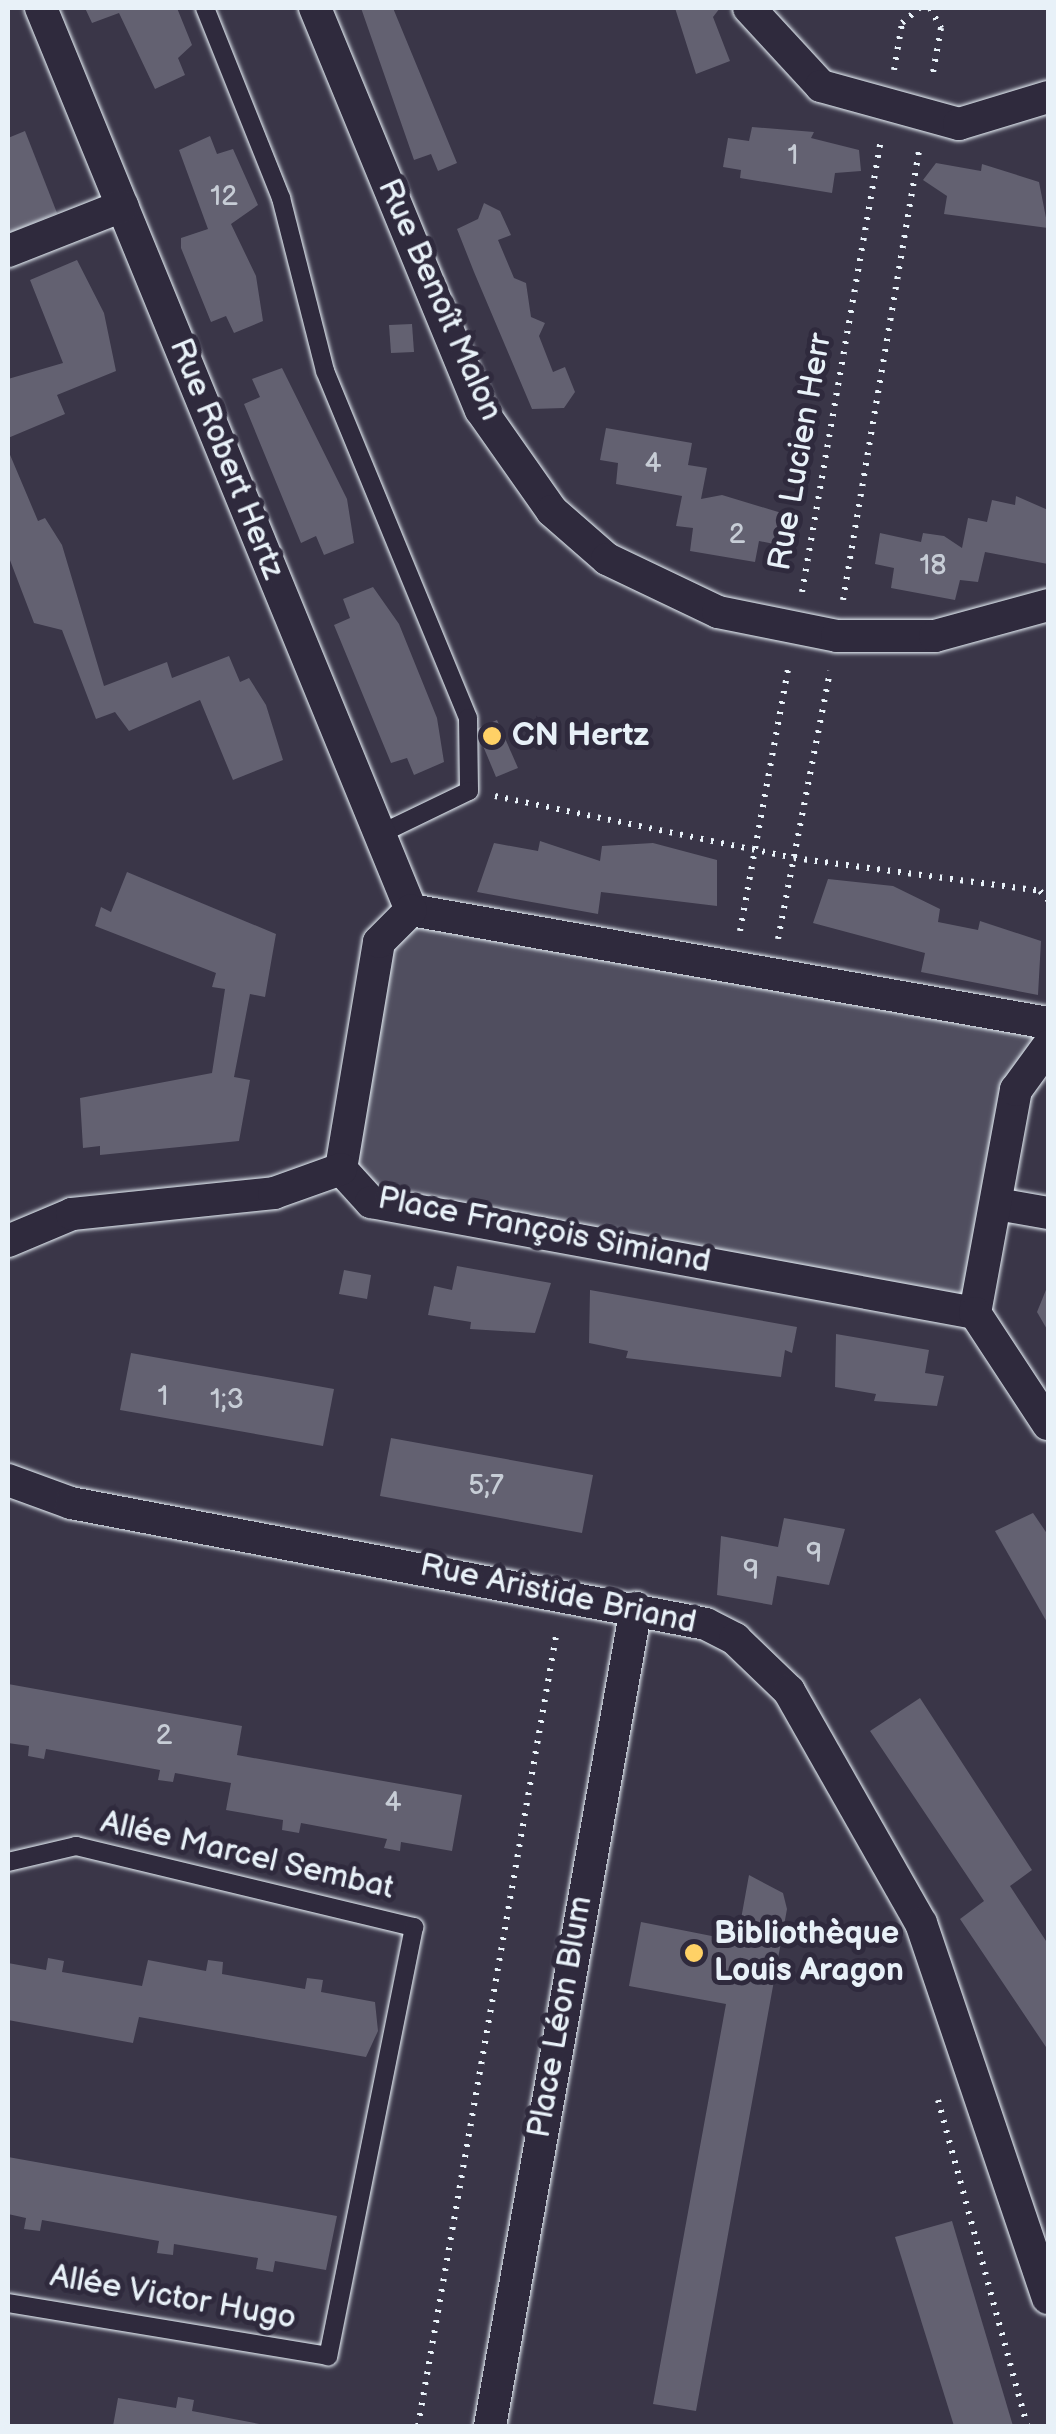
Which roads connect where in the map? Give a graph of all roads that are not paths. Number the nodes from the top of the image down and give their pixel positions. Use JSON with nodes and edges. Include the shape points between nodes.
{"nodes":[{"id":1,"x":41,"y":8,"type":"edge"},
{"id":2,"x":204,"y":8,"type":"edge"},
{"id":3,"x":315,"y":8,"type":"edge"},
{"id":4,"x":749,"y":8,"type":"edge"},
{"id":5,"x":1048,"y":97,"type":"edge"},
{"id":6,"x":122,"y":206,"type":"junction"},
{"id":7,"x":8,"y":252,"type":"edge"},
{"id":8,"x":1048,"y":605,"type":"edge"},
{"id":9,"x":380,"y":834,"type":"junction"},
{"id":10,"x":411,"y":910,"type":"junction"},
{"id":11,"x":1048,"y":1023,"type":"edge"},
{"id":12,"x":1048,"y":1046,"type":"edge"},
{"id":13,"x":341,"y":1169,"type":"junction"},
{"id":14,"x":997,"y":1204,"type":"junction"},
{"id":15,"x":1048,"y":1213,"type":"edge"},
{"id":16,"x":8,"y":1240,"type":"edge"},
{"id":17,"x":976,"y":1313,"type":"junction"},
{"id":18,"x":1048,"y":1424,"type":"edge"},
{"id":19,"x":8,"y":1480,"type":"edge"},
{"id":20,"x":636,"y":1608,"type":"junction"},
{"id":21,"x":8,"y":1862,"type":"edge"},
{"id":22,"x":1048,"y":2298,"type":"edge"},
{"id":23,"x":8,"y":2303,"type":"edge"},
{"id":24,"x":328,"y":2356,"type":"joint"},
{"id":25,"x":490,"y":2426,"type":"edge"}],
"edges":[{"from":1,"to":6,"type":"street","name":"Rue Robert Hertz"},
{"from":2,"to":9,"type":"lane","via":[[281,198],[325,370],[468,718],[469,791]]},
{"from":3,"to":8,"type":"street","name":"Rue Benoît Malon","via":[[481,410],[552,510],[607,559],[718,612],[837,636],[935,636]]},
{"from":4,"to":5,"type":"street","via":[[821,86],[887,104],[927,101],[979,124]]},
{"from":6,"to":7,"type":"street"},
{"from":6,"to":9,"type":"street","name":"Rue Robert Hertz"},
{"from":9,"to":10,"type":"street","name":"Rue Robert Hertz"},
{"from":10,"to":11,"type":"street"},
{"from":10,"to":13,"type":"street","name":"Place François Simiand","via":[[379,942]]},
{"from":12,"to":14,"type":"street","via":[[1016,1090]]},
{"from":13,"to":16,"type":"street","via":[[274,1193],[72,1214]]},
{"from":13,"to":17,"type":"street","name":"Place François Simiand","via":[[371,1202]]},
{"from":14,"to":15,"type":"street"},
{"from":14,"to":17,"type":"street"},
{"from":17,"to":18,"type":"street"},
{"from":19,"to":20,"type":"street","name":"Rue Aristide Briand","via":[[71,1502]]},
{"from":20,"to":22,"type":"street","name":"Rue Aristide Briand","via":[[735,1639],[789,1691],[820,1739],[922,1923]]},
{"from":20,"to":25,"type":"street","name":"Place Léon Blum"},
{"from":21,"to":24,"type":"lane","name":"Allée Marcel Sembat","via":[[76,1846],[414,1927]]},
{"from":23,"to":24,"type":"lane","name":"Allée Victor Hugo"}]}
